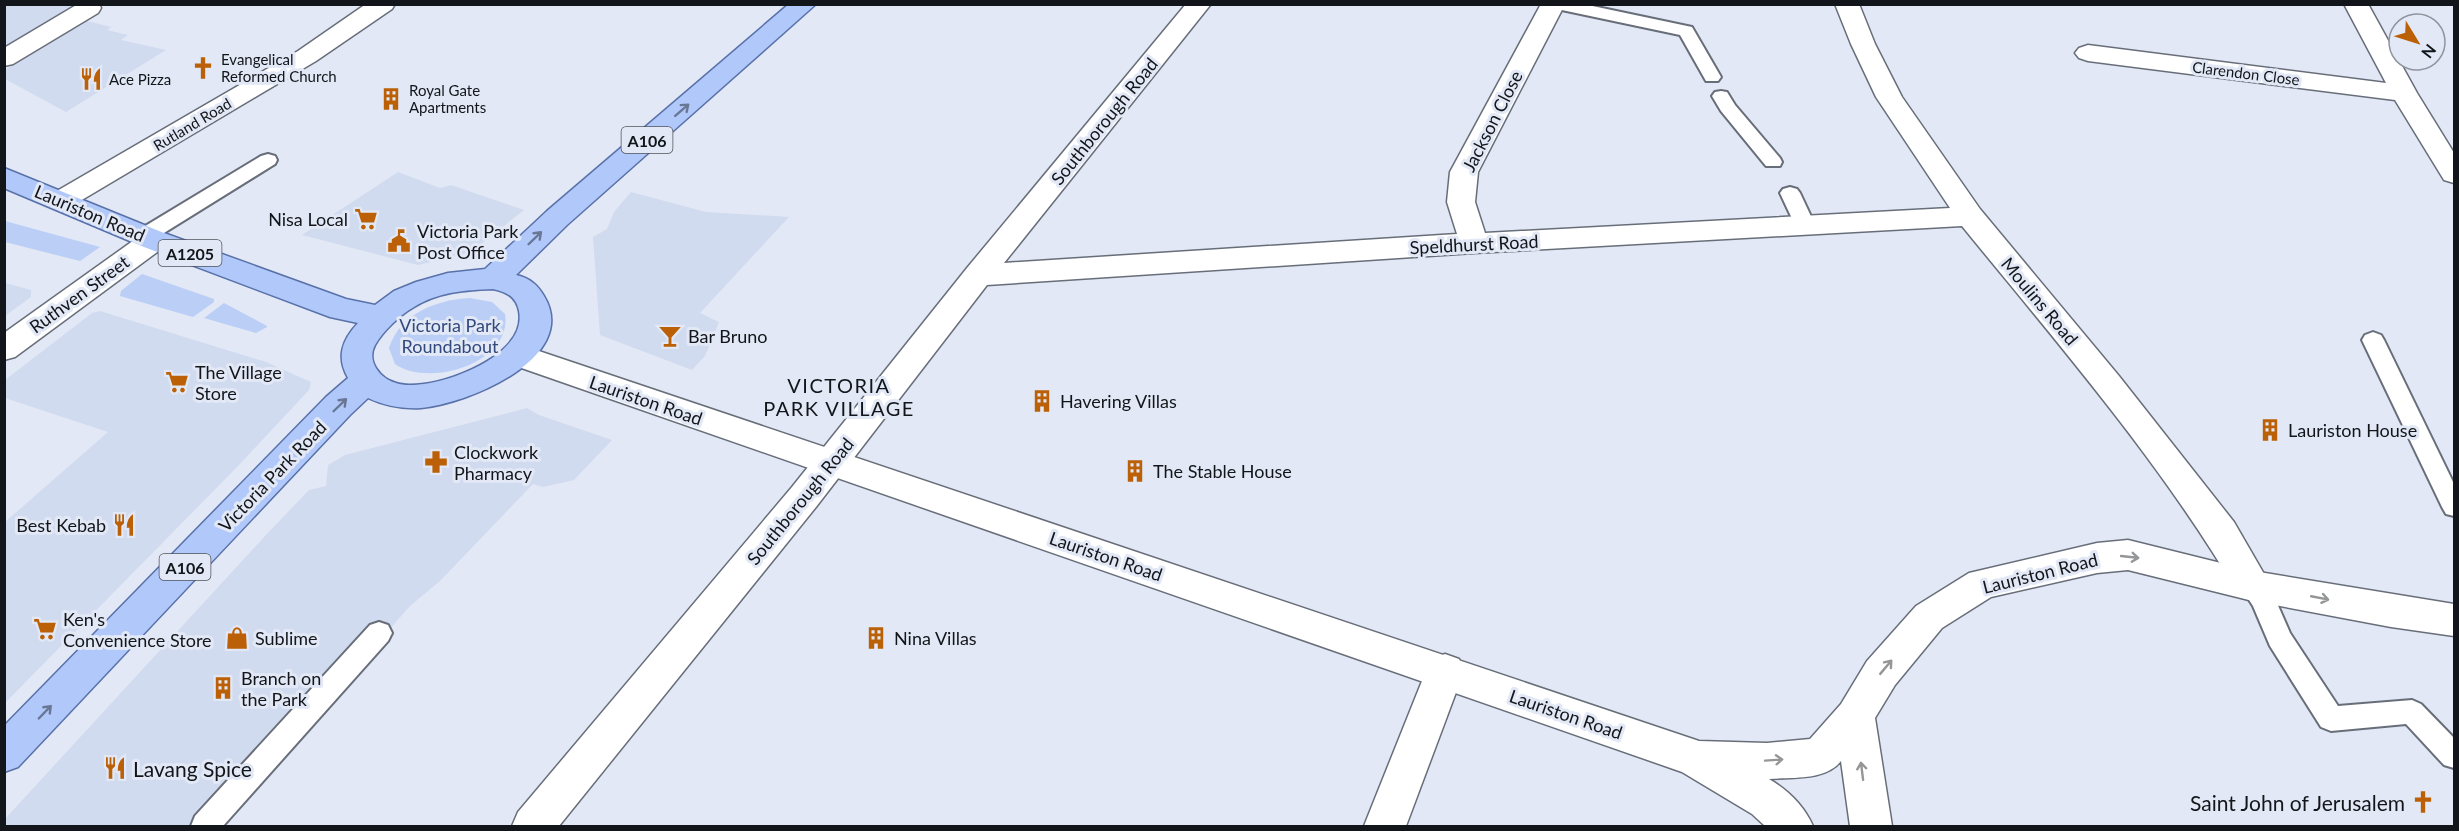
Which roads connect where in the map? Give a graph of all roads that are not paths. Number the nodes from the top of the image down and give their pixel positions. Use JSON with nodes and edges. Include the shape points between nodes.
{"nodes":[{"id":1,"x":383,"y":4,"type":"edge"},
{"id":2,"x":804,"y":4,"type":"edge"},
{"id":3,"x":1199,"y":4,"type":"edge"},
{"id":4,"x":1555,"y":4,"type":"edge"},
{"id":5,"x":1847,"y":4,"type":"edge"},
{"id":6,"x":2356,"y":4,"type":"edge"},
{"id":7,"x":89,"y":8,"type":"dead end"},
{"id":8,"x":2088,"y":53,"type":"dead end"},
{"id":9,"x":4,"y":58,"type":"edge"},
{"id":10,"x":1712,"y":77,"type":"dead end"},
{"id":11,"x":2404,"y":93,"type":"junction"},
{"id":12,"x":1721,"y":96,"type":"dead end"},
{"id":13,"x":268,"y":160,"type":"dead end"},
{"id":14,"x":1773,"y":162,"type":"dead end"},
{"id":15,"x":2454,"y":174,"type":"edge"},
{"id":16,"x":4,"y":177,"type":"edge"},
{"id":17,"x":1790,"y":193,"type":"dead end"},
{"id":18,"x":60,"y":201,"type":"junction"},
{"id":19,"x":1970,"y":216,"type":"junction"},
{"id":20,"x":1805,"y":225,"type":"junction"},
{"id":21,"x":149,"y":238,"type":"junction"},
{"id":22,"x":1474,"y":243,"type":"junction"},
{"id":23,"x":978,"y":275,"type":"junction"},
{"id":24,"x":493,"y":279,"type":"junction"},
{"id":25,"x":380,"y":317,"type":"junction"},
{"id":26,"x":2373,"y":340,"type":"dead end"},
{"id":27,"x":4,"y":349,"type":"edge"},
{"id":28,"x":518,"y":355,"type":"junction"},
{"id":29,"x":366,"y":381,"type":"junction"},
{"id":30,"x":831,"y":463,"type":"junction"},
{"id":31,"x":2454,"y":507,"type":"edge"},
{"id":32,"x":2253,"y":586,"type":"junction"},
{"id":33,"x":2454,"y":620,"type":"edge"},
{"id":34,"x":379,"y":633,"type":"dead end"},
{"id":35,"x":1445,"y":671,"type":"junction"},
{"id":36,"x":1854,"y":716,"type":"junction"},
{"id":37,"x":4,"y":754,"type":"edge"},
{"id":38,"x":2454,"y":756,"type":"edge"},
{"id":39,"x":1695,"y":758,"type":"junction"},
{"id":40,"x":205,"y":826,"type":"edge"},
{"id":41,"x":533,"y":826,"type":"edge"},
{"id":42,"x":1385,"y":826,"type":"edge"},
{"id":43,"x":1792,"y":826,"type":"edge"},
{"id":44,"x":1871,"y":826,"type":"edge"}],
"edges":[{"from":1,"to":18,"type":"street","name":"Rutland Road","via":[[307,56]]},
{"from":24,"to":2,"type":"main road","number":"A106","one_way":true,"via":[[557,218]]},
{"from":3,"to":23,"type":"street","name":"Southborough Road"},
{"from":4,"to":10,"type":"lane","via":[[1686,31]]},
{"from":4,"to":22,"type":"street","name":"Jackson Close","via":[[1464,172],[1461,202]]},
{"from":5,"to":19,"type":"street","name":"Moulins Road","via":[[1889,97]]},
{"from":6,"to":11,"type":"street"},
{"from":7,"to":9,"type":"street"},
{"from":8,"to":11,"type":"street","name":"Clarendon Close"},
{"from":11,"to":15,"type":"street"},
{"from":12,"to":14,"type":"lane"},
{"from":13,"to":21,"type":"lane"},
{"from":16,"to":18,"type":"main road","name":"Lauriston Road","number":"A1205"},
{"from":17,"to":20,"type":"lane"},
{"from":18,"to":21,"type":"main road","name":"Lauriston Road","number":"A1205"},
{"from":19,"to":20,"type":"street","name":"Speldhurst Road"},
{"from":19,"to":32,"type":"street","name":"Moulins Road","via":[[2108,384],[2221,532]]},
{"from":20,"to":22,"type":"street","name":"Speldhurst Road"},
{"from":21,"to":25,"type":"main road","name":"Lauriston Road","number":"A1205","via":[[342,309]]},
{"from":21,"to":27,"type":"street","name":"Ruthven Street"},
{"from":22,"to":23,"type":"street","name":"Speldhurst Road"},
{"from":23,"to":30,"type":"street","name":"Southborough Road"},
{"from":24,"to":25,"type":"main road","via":[[434,286],[404,299]]},
{"from":24,"to":28,"type":"main road","via":[[515,285],[528,294],[536,310],[535,328]]},
{"from":25,"to":29,"type":"main road","via":[[359,344],[357,366]]},
{"from":26,"to":31,"type":"lane"},
{"from":28,"to":29,"type":"main road","via":[[463,388],[430,396],[398,396]]},
{"from":28,"to":30,"type":"street","name":"Lauriston Road"},
{"from":37,"to":29,"type":"main road","name":"Victoria Park Road","number":"A106","one_way":true},
{"from":30,"to":35,"type":"street","name":"Lauriston Road"},
{"from":30,"to":41,"type":"street","name":"Southborough Road"},
{"from":32,"to":33,"type":"street","name":"Lauriston Road","one_way":true},
{"from":36,"to":32,"type":"street","name":"Lauriston Road","one_way":true,"via":[[1881,673],[1929,617],[1982,584],[2097,558],[2128,555]]},
{"from":32,"to":38,"type":"lane","via":[[2264,601],[2279,638],[2331,719],[2412,712]]},
{"from":34,"to":40,"type":"lane"},
{"from":35,"to":39,"type":"street","name":"Lauriston Road"},
{"from":35,"to":42,"type":"street"},
{"from":39,"to":36,"type":"street","name":"Lauriston Road","one_way":true,"via":[[1767,761],[1820,757]]},
{"from":44,"to":36,"type":"street","one_way":true},
{"from":39,"to":43,"type":"street","name":"Lauriston Road","via":[[1767,800]]}]}
